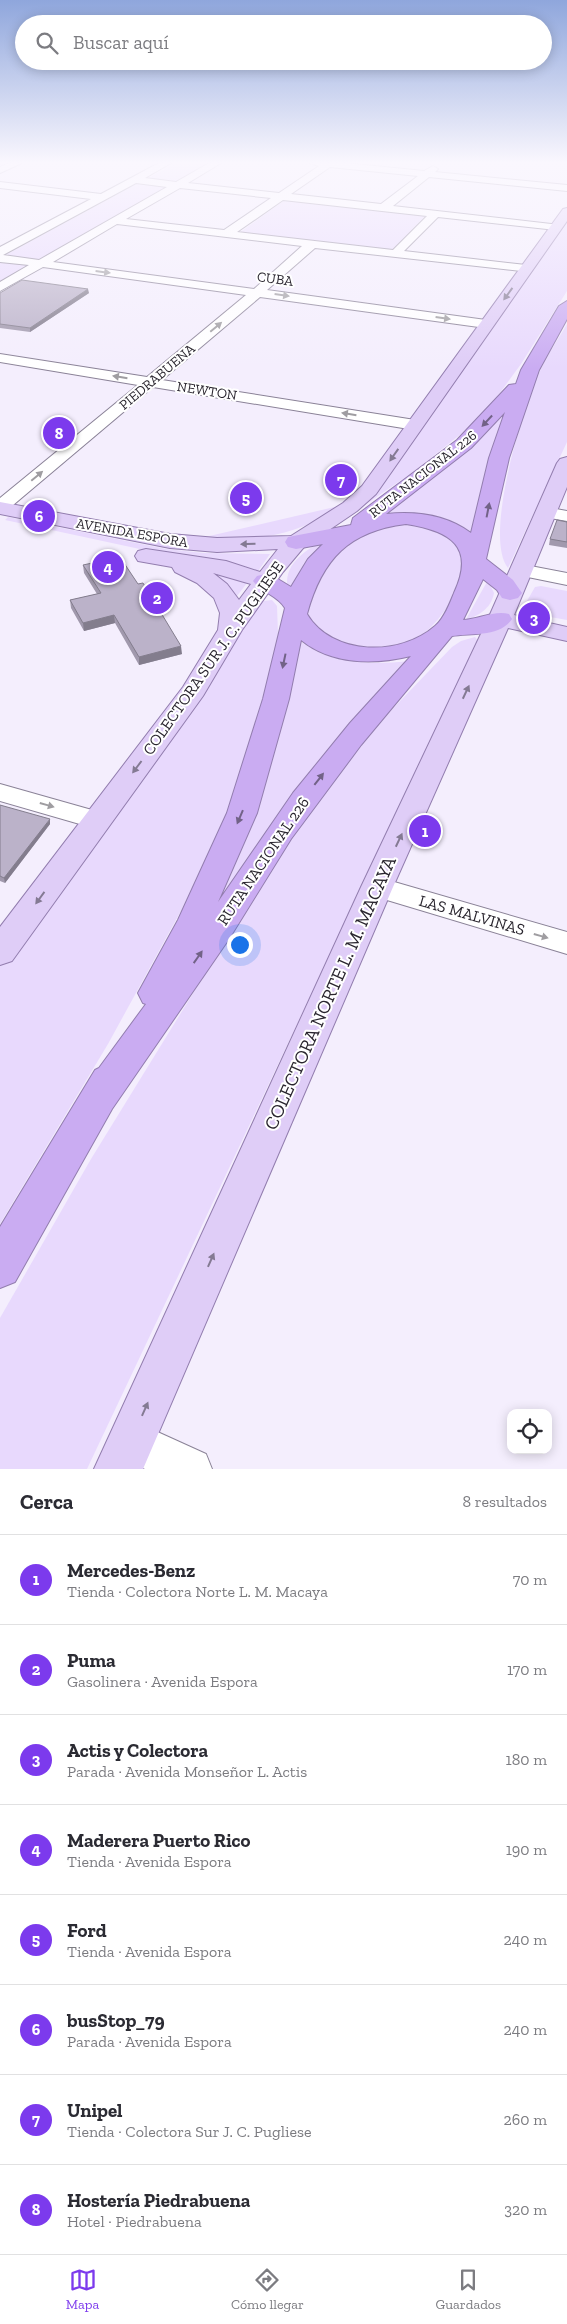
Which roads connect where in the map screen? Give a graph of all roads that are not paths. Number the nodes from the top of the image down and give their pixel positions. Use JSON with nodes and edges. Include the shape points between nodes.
{"nodes":[{"id":1,"x":38,"y":232,"type":"edge"},
{"id":2,"x":97,"y":232,"type":"edge"},
{"id":3,"x":205,"y":232,"type":"edge"},
{"id":4,"x":230,"y":232,"type":"edge"},
{"id":5,"x":417,"y":232,"type":"edge"},
{"id":6,"x":553,"y":232,"type":"edge"},
{"id":7,"x":226,"y":234,"type":"junction"},
{"id":8,"x":312,"y":244,"type":"junction"},
{"id":9,"x":0,"y":252,"type":"edge"},
{"id":10,"x":395,"y":254,"type":"junction"},
{"id":11,"x":0,"y":258,"type":"edge"},
{"id":12,"x":40,"y":264,"type":"junction"},
{"id":13,"x":526,"y":269,"type":"junction"},
{"id":14,"x":0,"y":287,"type":"edge"},
{"id":15,"x":258,"y":292,"type":"junction"},
{"id":16,"x":567,"y":306,"type":"edge"},
{"id":17,"x":486,"y":324,"type":"junction"},
{"id":18,"x":0,"y":358,"type":"edge"},
{"id":19,"x":530,"y":370,"type":"junction"},
{"id":20,"x":151,"y":381,"type":"junction"},
{"id":21,"x":414,"y":425,"type":"junction"},
{"id":22,"x":567,"y":463,"type":"edge"},
{"id":23,"x":0,"y":507,"type":"edge"},
{"id":24,"x":546,"y":512,"type":"junction"},
{"id":25,"x":567,"y":516,"type":"edge"},
{"id":26,"x":0,"y":526,"type":"edge"},
{"id":27,"x":351,"y":531,"type":"junction"},
{"id":28,"x":296,"y":542,"type":"junction"},
{"id":29,"x":138,"y":554,"type":"junction"},
{"id":30,"x":475,"y":558,"type":"junction"},
{"id":31,"x":522,"y":564,"type":"junction"},
{"id":32,"x":567,"y":566,"type":"edge"},
{"id":33,"x":567,"y":579,"type":"edge"},
{"id":34,"x":265,"y":581,"type":"junction"},
{"id":35,"x":505,"y":606,"type":"junction"},
{"id":36,"x":295,"y":610,"type":"junction"},
{"id":37,"x":230,"y":630,"type":"junction"},
{"id":38,"x":440,"y":633,"type":"junction"},
{"id":39,"x":567,"y":634,"type":"edge"},
{"id":40,"x":0,"y":792,"type":"edge"},
{"id":41,"x":97,"y":820,"type":"junction"},
{"id":42,"x":377,"y":888,"type":"junction"},
{"id":43,"x":567,"y":943,"type":"edge"},
{"id":44,"x":0,"y":952,"type":"edge"},
{"id":45,"x":100,"y":1097,"type":"junction"},
{"id":46,"x":0,"y":1267,"type":"edge"},
{"id":47,"x":124,"y":1455,"type":"edge"},
{"id":48,"x":191,"y":1469,"type":"edge"}],
"edges":[{"from":1,"to":9,"type":"street"},
{"from":2,"to":12,"type":"street"},
{"from":3,"to":7,"type":"street"},
{"from":4,"to":7,"type":"street"},
{"from":5,"to":10,"type":"street"},
{"from":6,"to":13,"type":"main road","name":"COLECTORA SUR J. C. PUGLIESE"},
{"from":7,"to":8,"type":"street"},
{"from":8,"to":10,"type":"street"},
{"from":8,"to":15,"type":"street","name":"PIEDRABUENA"},
{"from":10,"to":13,"type":"street"},
{"from":11,"to":12,"type":"street","name":"CUBA"},
{"from":12,"to":14,"type":"street"},
{"from":12,"to":15,"type":"street","name":"CUBA","one_way":true},
{"from":13,"to":17,"type":"main road","name":"COLECTORA SUR J. C. PUGLIESE","one_way":true},
{"from":15,"to":17,"type":"street","name":"CUBA","one_way":true},
{"from":20,"to":15,"type":"street","name":"PIEDRABUENA","one_way":true},
{"from":16,"to":19,"type":"highway","name":"RUTA NACIONAL 226"},
{"from":17,"to":21,"type":"main road","name":"COLECTORA SUR J. C. PUGLIESE"},
{"from":20,"to":18,"type":"street","name":"NEWTON","one_way":true},
{"from":19,"to":27,"type":"highway","name":"RUTA NACIONAL 226","one_way":true,"via":[[464,444]]},
{"from":30,"to":19,"type":"highway","name":"RUTA NACIONAL 226","one_way":true,"via":[[503,443]]},
{"from":21,"to":20,"type":"street","name":"NEWTON","one_way":true},
{"from":23,"to":20,"type":"street","name":"PIEDRABUENA","one_way":true},
{"from":21,"to":28,"type":"main road","name":"COLECTORA SUR J. C. PUGLIESE","one_way":true,"via":[[361,498]]},
{"from":22,"to":24,"type":"main road","name":"COLECTORA NORTE L. M. MACAYA"},
{"from":28,"to":23,"type":"main road","name":"AVENIDA ESPORA","one_way":true,"via":[[217,545],[170,541]]},
{"from":24,"to":25,"type":"street"},
{"from":24,"to":31,"type":"main road","name":"COLECTORA NORTE L. M. MACAYA"},
{"from":26,"to":29,"type":"main road","name":"AVENIDA ESPORA"},
{"from":27,"to":28,"type":"highway"},
{"from":27,"to":30,"type":"highway","name":"RUTA NACIONAL 226","via":[[390,519],[428,522],[460,535],[472,546]]},
{"from":27,"to":36,"type":"highway","name":"RUTA NACIONAL 226","via":[[316,566]]},
{"from":28,"to":34,"type":"main road","name":"COLECTORA SUR J. C. PUGLIESE"},
{"from":29,"to":34,"type":"main road","name":"AVENIDA ESPORA","via":[[226,568]]},
{"from":29,"to":37,"type":"main road","via":[[192,570],[210,580],[229,603],[232,611]]},
{"from":30,"to":35,"type":"highway","via":[[484,571],[507,586]]},
{"from":30,"to":38,"type":"highway","name":"RUTA NACIONAL 226","via":[[463,600]]},
{"from":31,"to":32,"type":"street"},
{"from":31,"to":33,"type":"street"},
{"from":31,"to":35,"type":"main road","name":"COLECTORA NORTE L. M. MACAYA"},
{"from":34,"to":36,"type":"highway","via":[[290,596]]},
{"from":34,"to":37,"type":"main road","name":"COLECTORA SUR J. C. PUGLIESE"},
{"from":35,"to":38,"type":"highway","via":[[484,626],[457,627]]},
{"from":35,"to":39,"type":"main road"},
{"from":42,"to":35,"type":"main road","name":"COLECTORA NORTE L. M. MACAYA","one_way":true},
{"from":36,"to":38,"type":"highway","name":"RUTA NACIONAL 226","via":[[300,624],[312,637],[335,648],[360,654],[385,655],[408,651]]},
{"from":36,"to":45,"type":"highway","name":"RUTA NACIONAL 226","one_way":true,"via":[[276,699],[242,813],[194,920]]},
{"from":37,"to":41,"type":"main road","name":"COLECTORA SUR J. C. PUGLIESE","one_way":true,"via":[[194,690]]},
{"from":45,"to":38,"type":"highway","name":"RUTA NACIONAL 226","one_way":true,"via":[[218,930],[298,807]]},
{"from":40,"to":41,"type":"street","one_way":true},
{"from":41,"to":44,"type":"main road","name":"COLECTORA SUR J. C. PUGLIESE","one_way":true},
{"from":42,"to":43,"type":"street","name":"LAS MALVINAS","one_way":true},
{"from":47,"to":42,"type":"main road","name":"COLECTORA NORTE L. M. MACAYA","one_way":true},
{"from":45,"to":46,"type":"highway","name":"RUTA NACIONAL 226"},
{"from":47,"to":48,"type":"street"}]}
